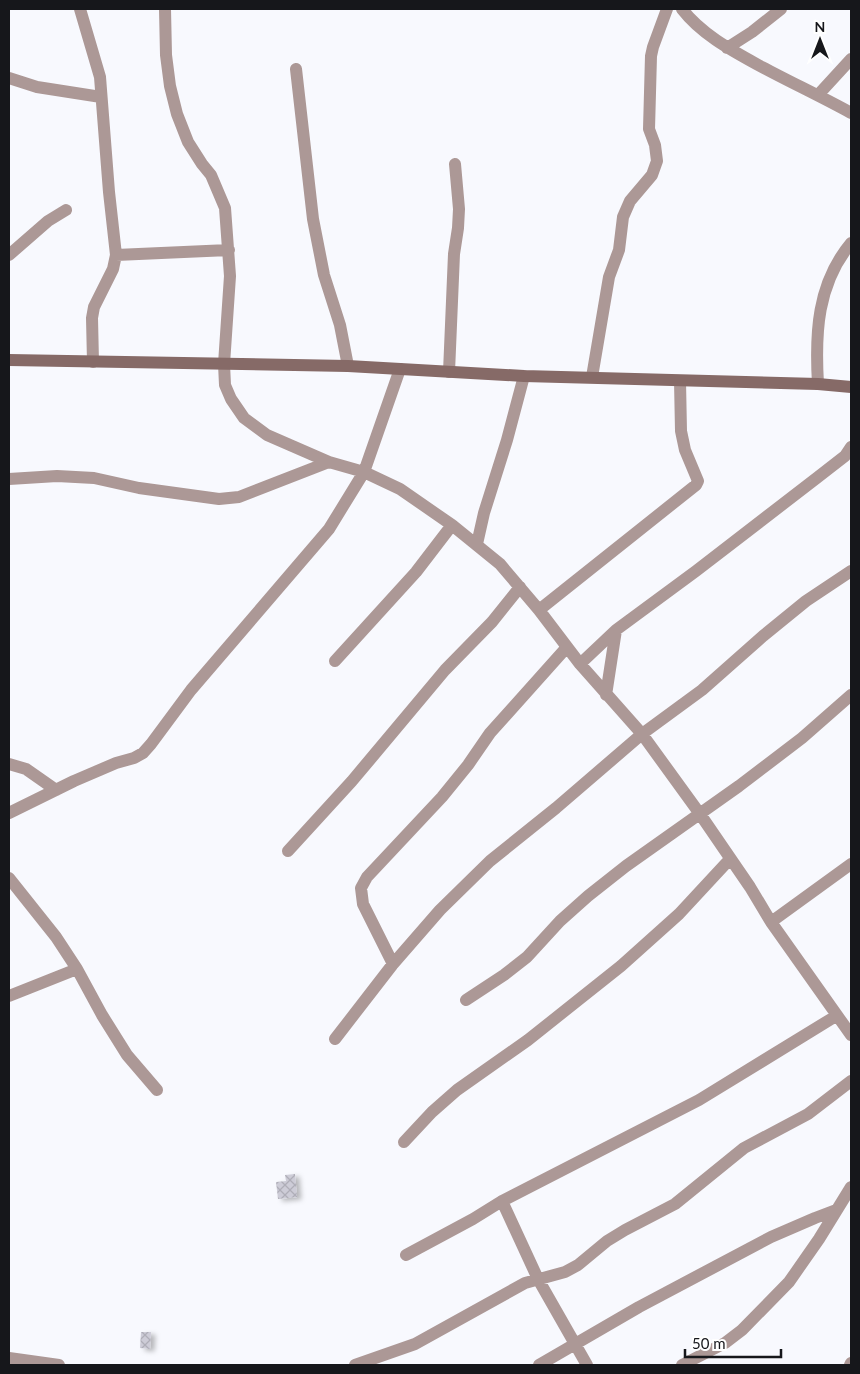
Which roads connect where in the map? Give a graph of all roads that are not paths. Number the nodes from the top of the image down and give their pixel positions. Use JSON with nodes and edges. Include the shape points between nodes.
{"nodes":[{"id":1,"x":80,"y":9,"type":"edge"},
{"id":2,"x":164,"y":9,"type":"edge"},
{"id":3,"x":667,"y":9,"type":"edge"},
{"id":4,"x":682,"y":9,"type":"edge"},
{"id":5,"x":781,"y":9,"type":"edge"},
{"id":6,"x":728,"y":48,"type":"junction"},
{"id":7,"x":851,"y":59,"type":"edge"},
{"id":8,"x":296,"y":69,"type":"dead end"},
{"id":9,"x":9,"y":78,"type":"edge"},
{"id":10,"x":818,"y":95,"type":"junction"},
{"id":11,"x":101,"y":97,"type":"junction"},
{"id":12,"x":851,"y":113,"type":"edge"},
{"id":13,"x":455,"y":164,"type":"dead end"},
{"id":14,"x":66,"y":210,"type":"dead end"},
{"id":15,"x":851,"y":243,"type":"edge"},
{"id":16,"x":229,"y":250,"type":"junction"},
{"id":17,"x":116,"y":255,"type":"junction"},
{"id":18,"x":9,"y":256,"type":"edge"},
{"id":19,"x":9,"y":360,"type":"edge"},
{"id":20,"x":93,"y":362,"type":"junction"},
{"id":21,"x":224,"y":364,"type":"junction"},
{"id":22,"x":348,"y":366,"type":"junction"},
{"id":23,"x":400,"y":369,"type":"junction"},
{"id":24,"x":449,"y":372,"type":"junction"},
{"id":25,"x":524,"y":376,"type":"junction"},
{"id":26,"x":592,"y":377,"type":"junction"},
{"id":27,"x":680,"y":381,"type":"junction"},
{"id":28,"x":818,"y":384,"type":"junction"},
{"id":29,"x":851,"y":387,"type":"edge"},
{"id":30,"x":851,"y":447,"type":"edge"},
{"id":31,"x":329,"y":462,"type":"junction"},
{"id":32,"x":364,"y":472,"type":"junction"},
{"id":33,"x":9,"y":479,"type":"edge"},
{"id":34,"x":452,"y":525,"type":"junction"},
{"id":35,"x":477,"y":544,"type":"junction"},
{"id":36,"x":851,"y":571,"type":"edge"},
{"id":37,"x":520,"y":587,"type":"junction"},
{"id":38,"x":539,"y":610,"type":"junction"},
{"id":39,"x":616,"y":630,"type":"junction"},
{"id":40,"x":567,"y":647,"type":"junction"},
{"id":41,"x":335,"y":661,"type":"dead end"},
{"id":42,"x":580,"y":664,"type":"junction"},
{"id":43,"x":606,"y":695,"type":"junction"},
{"id":44,"x":851,"y":695,"type":"edge"},
{"id":45,"x":642,"y":734,"type":"junction"},
{"id":46,"x":9,"y":764,"type":"edge"},
{"id":47,"x":56,"y":790,"type":"junction"},
{"id":48,"x":9,"y":813,"type":"edge"},
{"id":49,"x":700,"y":814,"type":"junction"},
{"id":50,"x":288,"y":851,"type":"dead end"},
{"id":51,"x":730,"y":859,"type":"junction"},
{"id":52,"x":851,"y":864,"type":"edge"},
{"id":53,"x":9,"y":878,"type":"edge"},
{"id":54,"x":771,"y":922,"type":"junction"},
{"id":55,"x":393,"y":964,"type":"junction"},
{"id":56,"x":77,"y":969,"type":"junction"},
{"id":57,"x":9,"y":996,"type":"edge"},
{"id":58,"x":466,"y":1000,"type":"dead end"},
{"id":59,"x":836,"y":1016,"type":"junction"},
{"id":60,"x":851,"y":1035,"type":"edge"},
{"id":61,"x":335,"y":1039,"type":"dead end"},
{"id":62,"x":851,"y":1081,"type":"edge"},
{"id":63,"x":157,"y":1090,"type":"dead end"},
{"id":64,"x":404,"y":1142,"type":"dead end"},
{"id":65,"x":851,"y":1187,"type":"edge"},
{"id":66,"x":502,"y":1201,"type":"junction"},
{"id":67,"x":836,"y":1210,"type":"junction"},
{"id":68,"x":406,"y":1255,"type":"dead end"},
{"id":69,"x":538,"y":1279,"type":"junction"},
{"id":70,"x":575,"y":1345,"type":"junction"},
{"id":71,"x":9,"y":1358,"type":"edge"},
{"id":72,"x":59,"y":1365,"type":"edge"},
{"id":73,"x":355,"y":1365,"type":"edge"},
{"id":74,"x":539,"y":1365,"type":"edge"},
{"id":75,"x":587,"y":1365,"type":"edge"},
{"id":76,"x":682,"y":1365,"type":"edge"}],
"edges":[{"from":1,"to":11,"type":"street","via":[[96,60]]},
{"from":2,"to":16,"type":"street","via":[[166,55],[177,114],[188,142],[221,194],[227,218]]},
{"from":3,"to":26,"type":"street","via":[[651,56],[649,129],[657,161],[652,175],[630,201],[623,217]]},
{"from":4,"to":6,"type":"street"},
{"from":5,"to":6,"type":"street"},
{"from":6,"to":10,"type":"street"},
{"from":7,"to":10,"type":"street"},
{"from":8,"to":22,"type":"street","via":[[308,191],[324,275],[340,325]]},
{"from":9,"to":11,"type":"street","via":[[38,87]]},
{"from":10,"to":12,"type":"street"},
{"from":11,"to":17,"type":"street"},
{"from":13,"to":24,"type":"street","via":[[459,209]]},
{"from":14,"to":18,"type":"street","via":[[48,221]]},
{"from":15,"to":28,"type":"street","via":[[832,271],[822,303],[816,345]]},
{"from":16,"to":17,"type":"street"},
{"from":16,"to":21,"type":"street"},
{"from":17,"to":20,"type":"street","via":[[113,269],[94,308]]},
{"from":19,"to":20,"type":"street"},
{"from":20,"to":21,"type":"street"},
{"from":21,"to":22,"type":"street"},
{"from":21,"to":31,"type":"street","via":[[225,385],[244,418],[266,435]]},
{"from":22,"to":23,"type":"street"},
{"from":23,"to":24,"type":"street"},
{"from":23,"to":32,"type":"street"},
{"from":24,"to":25,"type":"street"},
{"from":25,"to":26,"type":"street"},
{"from":25,"to":35,"type":"street"},
{"from":26,"to":27,"type":"street"},
{"from":27,"to":28,"type":"street"},
{"from":27,"to":38,"type":"street","via":[[681,432],[698,481],[696,485]]},
{"from":28,"to":29,"type":"street"},
{"from":30,"to":39,"type":"street","via":[[825,472]]},
{"from":31,"to":32,"type":"street"},
{"from":31,"to":33,"type":"street","via":[[239,496],[218,499],[94,478]]},
{"from":32,"to":34,"type":"street","via":[[400,489]]},
{"from":32,"to":47,"type":"street","via":[[329,529],[191,690],[147,749],[134,758]]},
{"from":34,"to":35,"type":"street"},
{"from":34,"to":41,"type":"street","via":[[416,572]]},
{"from":35,"to":37,"type":"street"},
{"from":36,"to":45,"type":"street","via":[[806,601],[702,690]]},
{"from":37,"to":38,"type":"street"},
{"from":37,"to":50,"type":"street"},
{"from":38,"to":40,"type":"street"},
{"from":39,"to":42,"type":"street"},
{"from":39,"to":43,"type":"street"},
{"from":40,"to":42,"type":"street"},
{"from":40,"to":55,"type":"street","via":[[490,733],[442,797],[361,888],[363,904]]},
{"from":42,"to":43,"type":"street"},
{"from":43,"to":45,"type":"street"},
{"from":44,"to":49,"type":"street","via":[[802,738]]},
{"from":45,"to":49,"type":"street"},
{"from":45,"to":55,"type":"street","via":[[490,861],[440,910]]},
{"from":46,"to":47,"type":"street","via":[[26,769]]},
{"from":47,"to":48,"type":"street"},
{"from":49,"to":51,"type":"street"},
{"from":49,"to":58,"type":"street","via":[[603,884],[560,921],[527,956]]},
{"from":51,"to":54,"type":"street"},
{"from":51,"to":64,"type":"street","via":[[679,914],[621,966],[528,1040],[457,1090]]},
{"from":52,"to":54,"type":"street"},
{"from":53,"to":56,"type":"street"},
{"from":54,"to":59,"type":"street"},
{"from":55,"to":61,"type":"street"},
{"from":56,"to":57,"type":"street"},
{"from":56,"to":63,"type":"street","via":[[126,1054]]},
{"from":59,"to":60,"type":"street"},
{"from":59,"to":66,"type":"street","via":[[699,1100]]},
{"from":62,"to":69,"type":"street","via":[[808,1114],[744,1148],[675,1204],[607,1241],[578,1265]]},
{"from":65,"to":67,"type":"street"},
{"from":66,"to":68,"type":"street"},
{"from":66,"to":69,"type":"street"},
{"from":67,"to":70,"type":"street","via":[[771,1237]]},
{"from":67,"to":76,"type":"street","via":[[789,1282],[742,1330],[725,1343]]},
{"from":69,"to":70,"type":"street"},
{"from":69,"to":73,"type":"street","via":[[525,1283],[415,1344]]},
{"from":70,"to":74,"type":"street"},
{"from":70,"to":75,"type":"street"},
{"from":71,"to":72,"type":"street"}]}
